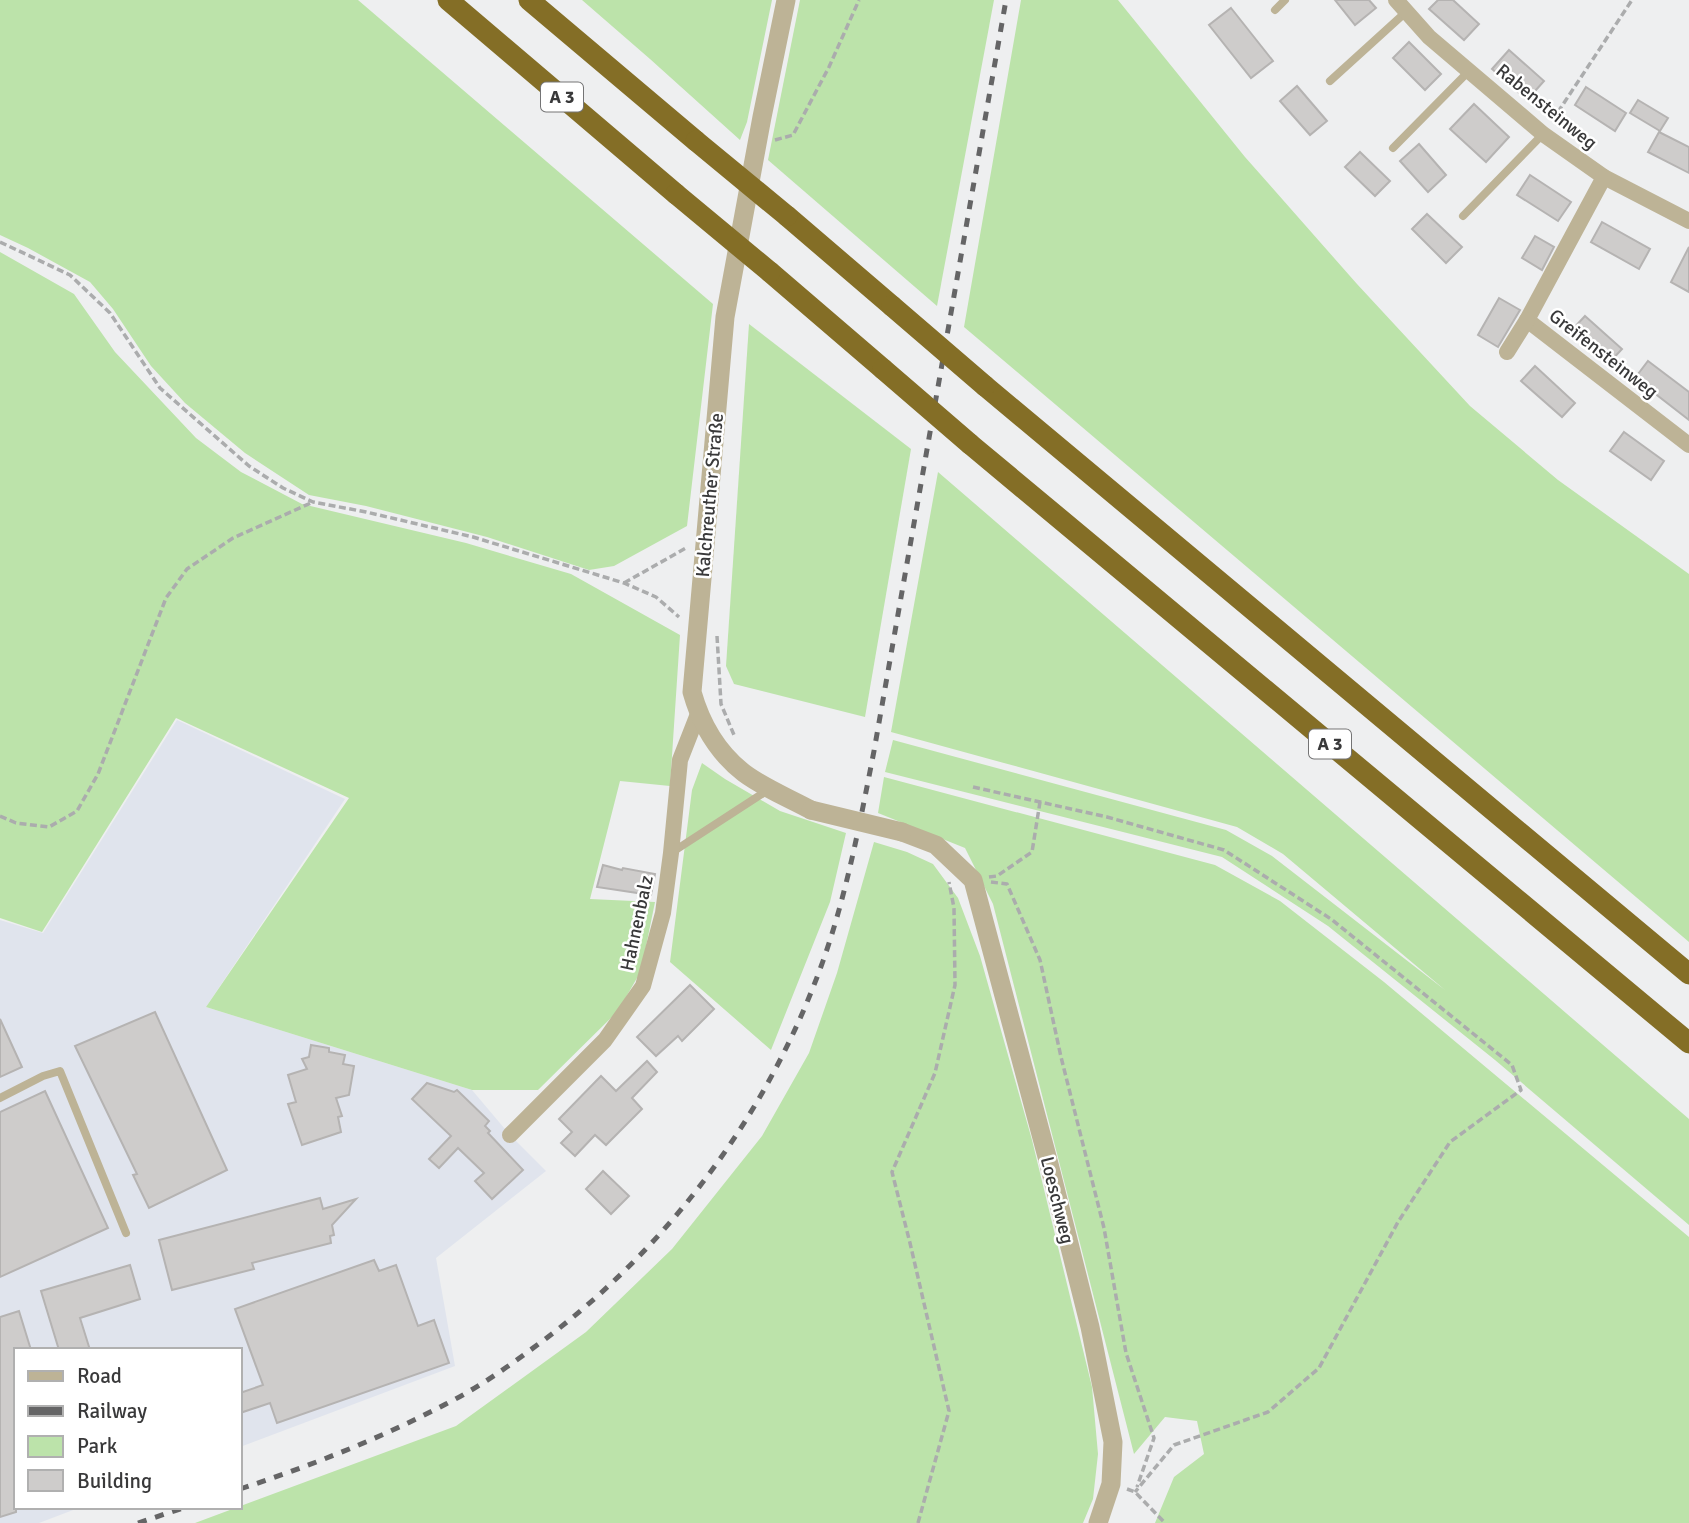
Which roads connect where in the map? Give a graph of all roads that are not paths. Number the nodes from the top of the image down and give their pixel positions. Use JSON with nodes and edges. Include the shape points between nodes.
{"nodes":[{"id":1,"x":449,"y":0,"type":"edge"},
{"id":2,"x":529,"y":0,"type":"edge"},
{"id":3,"x":786,"y":0,"type":"edge"},
{"id":4,"x":1285,"y":0,"type":"edge"},
{"id":5,"x":1401,"y":6,"type":"edge"},
{"id":6,"x":1275,"y":9,"type":"dead end"},
{"id":7,"x":1469,"y":71,"type":"junction"},
{"id":8,"x":1330,"y":81,"type":"dead end"},
{"id":9,"x":1543,"y":134,"type":"junction"},
{"id":10,"x":1392,"y":148,"type":"dead end"},
{"id":11,"x":1604,"y":177,"type":"junction"},
{"id":12,"x":1463,"y":216,"type":"dead end"},
{"id":13,"x":1689,"y":221,"type":"edge"},
{"id":14,"x":1527,"y":320,"type":"junction"},
{"id":15,"x":1507,"y":352,"type":"dead end"},
{"id":16,"x":1689,"y":445,"type":"edge"},
{"id":17,"x":698,"y":714,"type":"junction"},
{"id":18,"x":771,"y":788,"type":"junction"},
{"id":19,"x":671,"y":853,"type":"junction"},
{"id":20,"x":973,"y":880,"type":"joint"},
{"id":21,"x":1689,"y":974,"type":"edge"},
{"id":22,"x":1689,"y":1043,"type":"edge"},
{"id":23,"x":0,"y":1098,"type":"edge"},
{"id":24,"x":510,"y":1135,"type":"dead end"},
{"id":25,"x":126,"y":1233,"type":"dead end"},
{"id":26,"x":1098,"y":1523,"type":"edge"}],
"edges":[{"from":1,"to":22,"type":"highway","number":"A 3","bridge":true,"via":[[970,444]]},
{"from":2,"to":21,"type":"highway","number":"A 3","bridge":true},
{"from":3,"to":17,"type":"street","name":"Kalchreuther Straße","via":[[725,317],[696,633],[692,692]]},
{"from":4,"to":6,"type":"lane"},
{"from":5,"to":7,"type":"street","name":"Rabensteinweg"},
{"from":5,"to":8,"type":"lane"},
{"from":7,"to":9,"type":"street","name":"Rabensteinweg"},
{"from":7,"to":10,"type":"lane"},
{"from":9,"to":11,"type":"street","name":"Rabensteinweg"},
{"from":9,"to":12,"type":"lane"},
{"from":11,"to":13,"type":"street","name":"Rabensteinweg"},
{"from":11,"to":14,"type":"street","name":"Greifensteinweg"},
{"from":14,"to":15,"type":"street","name":"Greifensteinweg"},
{"from":14,"to":16,"type":"street","name":"Greifensteinweg"},
{"from":17,"to":18,"type":"street","name":"Kalchreuther Straße","via":[[719,748],[745,774]]},
{"from":17,"to":19,"type":"street","name":"Hahnenbalz","via":[[680,760]]},
{"from":18,"to":19,"type":"lane"},
{"from":18,"to":20,"type":"street","name":"Kalchreuther Straße","bridge":true,"via":[[811,810],[936,845]]},
{"from":19,"to":24,"type":"street","name":"Hahnenbalz","via":[[663,913],[643,986],[605,1040]]},
{"from":20,"to":26,"type":"street","name":"Loeschweg","via":[[1090,1327],[1113,1442],[1111,1484]]},
{"from":23,"to":25,"type":"lane","via":[[60,1070]]}]}
